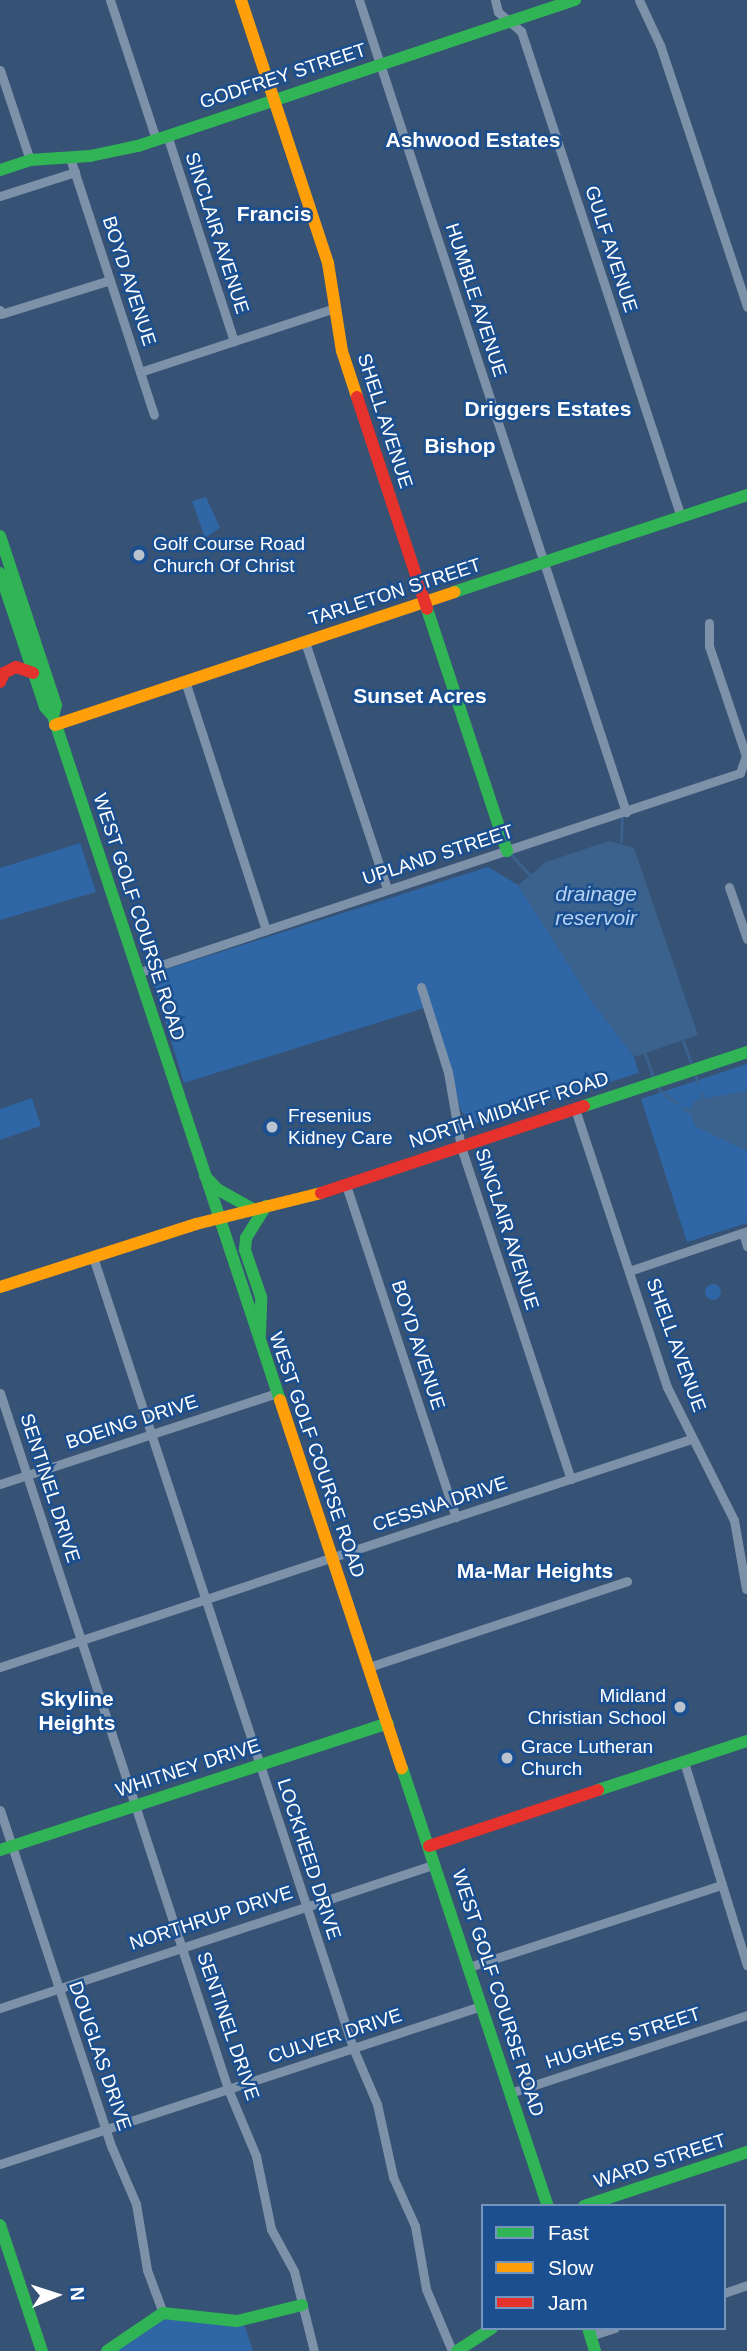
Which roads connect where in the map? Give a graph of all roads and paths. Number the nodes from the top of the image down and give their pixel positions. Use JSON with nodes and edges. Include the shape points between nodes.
{"nodes":[{"id":1,"x":110,"y":0,"type":"edge"},
{"id":2,"x":241,"y":0,"type":"edge"},
{"id":3,"x":359,"y":0,"type":"edge"},
{"id":4,"x":495,"y":0,"type":"edge"},
{"id":5,"x":575,"y":0,"type":"edge"},
{"id":6,"x":639,"y":0,"type":"edge"},
{"id":7,"x":510,"y":22,"type":"junction"},
{"id":8,"x":380,"y":64,"type":"junction"},
{"id":9,"x":0,"y":70,"type":"edge"},
{"id":10,"x":273,"y":100,"type":"junction"},
{"id":11,"x":162,"y":137,"type":"junction"},
{"id":12,"x":70,"y":158,"type":"junction"},
{"id":13,"x":30,"y":160,"type":"junction"},
{"id":14,"x":0,"y":170,"type":"edge"},
{"id":15,"x":75,"y":172,"type":"junction"},
{"id":16,"x":0,"y":196,"type":"edge"},
{"id":17,"x":110,"y":280,"type":"junction"},
{"id":18,"x":747,"y":307,"type":"edge"},
{"id":19,"x":335,"y":308,"type":"junction"},
{"id":20,"x":2,"y":311,"type":"edge"},
{"id":21,"x":234,"y":341,"type":"junction"},
{"id":22,"x":141,"y":372,"type":"junction"},
{"id":23,"x":154,"y":415,"type":"dead end"},
{"id":24,"x":747,"y":495,"type":"edge"},
{"id":25,"x":681,"y":517,"type":"junction"},
{"id":26,"x":0,"y":536,"type":"edge"},
{"id":27,"x":544,"y":562,"type":"junction"},
{"id":28,"x":0,"y":573,"type":"edge"},
{"id":29,"x":425,"y":602,"type":"junction"},
{"id":30,"x":709,"y":623,"type":"dead end"},
{"id":31,"x":304,"y":642,"type":"junction"},
{"id":32,"x":33,"y":673,"type":"junction"},
{"id":33,"x":185,"y":681,"type":"junction"},
{"id":34,"x":0,"y":682,"type":"edge"},
{"id":35,"x":747,"y":719,"type":"edge"},
{"id":36,"x":54,"y":720,"type":"junction"},
{"id":37,"x":735,"y":724,"type":"junction"},
{"id":38,"x":745,"y":764,"type":"edge"},
{"id":39,"x":626,"y":811,"type":"junction"},
{"id":40,"x":507,"y":851,"type":"junction"},
{"id":41,"x":729,"y":887,"type":"dead end"},
{"id":42,"x":387,"y":890,"type":"junction"},
{"id":43,"x":266,"y":930,"type":"junction"},
{"id":44,"x":747,"y":939,"type":"edge"},
{"id":45,"x":136,"y":973,"type":"junction"},
{"id":46,"x":421,"y":987,"type":"dead end"},
{"id":47,"x":747,"y":1052,"type":"edge"},
{"id":48,"x":575,"y":1109,"type":"junction"},
{"id":49,"x":461,"y":1147,"type":"junction"},
{"id":50,"x":202,"y":1173,"type":"junction"},
{"id":51,"x":346,"y":1185,"type":"junction"},
{"id":52,"x":260,"y":1207,"type":"junction"},
{"id":53,"x":217,"y":1218,"type":"junction"},
{"id":54,"x":745,"y":1232,"type":"edge"},
{"id":55,"x":747,"y":1246,"type":"edge"},
{"id":56,"x":93,"y":1257,"type":"junction"},
{"id":57,"x":629,"y":1271,"type":"junction"},
{"id":58,"x":0,"y":1287,"type":"edge"},
{"id":59,"x":260,"y":1346,"type":"junction"},
{"id":60,"x":0,"y":1392,"type":"edge"},
{"id":61,"x":276,"y":1393,"type":"junction"},
{"id":62,"x":151,"y":1434,"type":"junction"},
{"id":63,"x":691,"y":1440,"type":"junction"},
{"id":64,"x":27,"y":1475,"type":"junction"},
{"id":65,"x":571,"y":1479,"type":"junction"},
{"id":66,"x":0,"y":1484,"type":"edge"},
{"id":67,"x":456,"y":1517,"type":"junction"},
{"id":68,"x":332,"y":1559,"type":"junction"},
{"id":69,"x":627,"y":1581,"type":"dead end"},
{"id":70,"x":746,"y":1589,"type":"edge"},
{"id":71,"x":205,"y":1600,"type":"junction"},
{"id":72,"x":82,"y":1641,"type":"junction"},
{"id":73,"x":0,"y":1667,"type":"edge"},
{"id":74,"x":369,"y":1667,"type":"junction"},
{"id":75,"x":388,"y":1723,"type":"junction"},
{"id":76,"x":747,"y":1741,"type":"edge"},
{"id":77,"x":684,"y":1762,"type":"junction"},
{"id":78,"x":260,"y":1765,"type":"junction"},
{"id":79,"x":136,"y":1805,"type":"junction"},
{"id":80,"x":0,"y":1810,"type":"edge"},
{"id":81,"x":429,"y":1846,"type":"junction"},
{"id":82,"x":6,"y":1848,"type":"edge"},
{"id":83,"x":435,"y":1864,"type":"junction"},
{"id":84,"x":722,"y":1885,"type":"junction"},
{"id":85,"x":306,"y":1907,"type":"junction"},
{"id":86,"x":183,"y":1948,"type":"junction"},
{"id":87,"x":747,"y":1965,"type":"edge"},
{"id":88,"x":469,"y":1967,"type":"junction"},
{"id":89,"x":59,"y":1989,"type":"junction"},
{"id":90,"x":481,"y":2006,"type":"junction"},
{"id":91,"x":0,"y":2008,"type":"edge"},
{"id":92,"x":747,"y":2015,"type":"edge"},
{"id":93,"x":353,"y":2048,"type":"junction"},
{"id":94,"x":229,"y":2090,"type":"junction"},
{"id":95,"x":510,"y":2094,"type":"junction"},
{"id":96,"x":107,"y":2128,"type":"junction"},
{"id":97,"x":747,"y":2152,"type":"edge"},
{"id":98,"x":0,"y":2164,"type":"edge"},
{"id":99,"x":547,"y":2204,"type":"edge"},
{"id":100,"x":590,"y":2204,"type":"edge"},
{"id":101,"x":0,"y":2225,"type":"edge"},
{"id":102,"x":747,"y":2285,"type":"edge"},
{"id":103,"x":726,"y":2292,"type":"edge"},
{"id":104,"x":302,"y":2305,"type":"junction"},
{"id":105,"x":163,"y":2313,"type":"junction"},
{"id":106,"x":489,"y":2330,"type":"edge"},
{"id":107,"x":589,"y":2332,"type":"edge"},
{"id":108,"x":41,"y":2351,"type":"edge"},
{"id":109,"x":107,"y":2351,"type":"edge"},
{"id":110,"x":314,"y":2351,"type":"edge"},
{"id":111,"x":455,"y":2351,"type":"edge"},
{"id":112,"x":595,"y":2351,"type":"edge"}],
"edges":[{"from":1,"to":11,"type":"street","name":"SINCLAIR AVENUE"},
{"from":2,"to":10,"type":"street","name":"SHELL AVENUE"},
{"from":3,"to":8,"type":"street","name":"HUMBLE AVENUE"},
{"from":4,"to":7,"type":"street","name":"GULF AVENUE","via":[[498,12]]},
{"from":5,"to":7,"type":"street","name":"GODFREY STREET"},
{"from":6,"to":18,"type":"street","via":[[660,45]]},
{"from":7,"to":8,"type":"street","name":"GODFREY STREET"},
{"from":7,"to":25,"type":"street","name":"GULF AVENUE","via":[[521,31]]},
{"from":8,"to":10,"type":"street","name":"GODFREY STREET"},
{"from":8,"to":27,"type":"street","name":"HUMBLE AVENUE"},
{"from":9,"to":13,"type":"street"},
{"from":10,"to":11,"type":"street","name":"GODFREY STREET"},
{"from":10,"to":19,"type":"street","name":"SHELL AVENUE","via":[[328,263]]},
{"from":11,"to":12,"type":"street","name":"GODFREY STREET"},
{"from":11,"to":21,"type":"street","name":"SINCLAIR AVENUE"},
{"from":12,"to":13,"type":"street","name":"GODFREY STREET"},
{"from":12,"to":15,"type":"street","name":"BOYD AVENUE"},
{"from":13,"to":14,"type":"street","name":"GODFREY STREET"},
{"from":15,"to":16,"type":"street"},
{"from":15,"to":17,"type":"street","name":"BOYD AVENUE"},
{"from":17,"to":20,"type":"street"},
{"from":17,"to":22,"type":"street","name":"BOYD AVENUE"},
{"from":19,"to":21,"type":"street"},
{"from":19,"to":29,"type":"street","name":"SHELL AVENUE","via":[[342,351]]},
{"from":21,"to":22,"type":"street"},
{"from":22,"to":23,"type":"street","name":"BOYD AVENUE"},
{"from":24,"to":25,"type":"street","name":"TARLETON STREET"},
{"from":25,"to":27,"type":"street","name":"TARLETON STREET"},
{"from":26,"to":36,"type":"street","name":"WEST GOLF COURSE ROAD","via":[[57,705]]},
{"from":27,"to":29,"type":"street","name":"TARLETON STREET"},
{"from":27,"to":39,"type":"street","name":"HUMBLE AVENUE"},
{"from":28,"to":32,"type":"street","name":"WEST GOLF COURSE ROAD"},
{"from":29,"to":31,"type":"street","name":"TARLETON STREET"},
{"from":29,"to":40,"type":"street","name":"SHELL AVENUE"},
{"from":30,"to":37,"type":"street","via":[[709,646]]},
{"from":31,"to":33,"type":"street","name":"TARLETON STREET"},
{"from":31,"to":42,"type":"street"},
{"from":32,"to":34,"type":"street","via":[[16,667]]},
{"from":32,"to":36,"type":"street","name":"WEST GOLF COURSE ROAD","via":[[44,707]]},
{"from":33,"to":36,"type":"street","name":"TARLETON STREET"},
{"from":33,"to":43,"type":"street"},
{"from":35,"to":37,"type":"street"},
{"from":36,"to":45,"type":"street","name":"WEST GOLF COURSE ROAD"},
{"from":37,"to":38,"type":"street"},
{"from":38,"to":39,"type":"street","name":"UPLAND STREET","via":[[740,773]]},
{"from":39,"to":40,"type":"street","name":"UPLAND STREET"},
{"from":40,"to":42,"type":"street","name":"UPLAND STREET"},
{"from":41,"to":44,"type":"street"},
{"from":42,"to":43,"type":"street","name":"UPLAND STREET"},
{"from":43,"to":45,"type":"street","name":"UPLAND STREET"},
{"from":45,"to":50,"type":"street","name":"WEST GOLF COURSE ROAD"},
{"from":46,"to":49,"type":"street","name":"SINCLAIR AVENUE","via":[[448,1072]]},
{"from":47,"to":48,"type":"street","name":"NORTH MIDKIFF ROAD"},
{"from":48,"to":49,"type":"street","name":"NORTH MIDKIFF ROAD"},
{"from":48,"to":57,"type":"street","name":"SHELL AVENUE"},
{"from":49,"to":51,"type":"street","name":"NORTH MIDKIFF ROAD"},
{"from":49,"to":65,"type":"street","name":"SINCLAIR AVENUE"},
{"from":50,"to":52,"type":"street","via":[[217,1189]]},
{"from":50,"to":53,"type":"street","name":"WEST GOLF COURSE ROAD"},
{"from":51,"to":52,"type":"street","name":"NORTH MIDKIFF ROAD"},
{"from":51,"to":67,"type":"street","name":"BOYD AVENUE"},
{"from":52,"to":53,"type":"street","name":"NORTH MIDKIFF ROAD"},
{"from":52,"to":59,"type":"street","via":[[245,1250],[261,1297]]},
{"from":53,"to":56,"type":"street","name":"NORTH MIDKIFF ROAD"},
{"from":53,"to":59,"type":"street","name":"WEST GOLF COURSE ROAD"},
{"from":54,"to":55,"type":"street"},
{"from":54,"to":57,"type":"street"},
{"from":56,"to":58,"type":"street","name":"NORTH MIDKIFF ROAD"},
{"from":56,"to":62,"type":"street","name":"LOCKHEED DRIVE"},
{"from":57,"to":63,"type":"street","name":"SHELL AVENUE","via":[[667,1387]]},
{"from":59,"to":61,"type":"street","name":"WEST GOLF COURSE ROAD"},
{"from":60,"to":64,"type":"street","name":"SENTINEL DRIVE"},
{"from":61,"to":62,"type":"street","name":"BOEING DRIVE"},
{"from":61,"to":68,"type":"street","name":"WEST GOLF COURSE ROAD"},
{"from":62,"to":64,"type":"street","name":"BOEING DRIVE"},
{"from":62,"to":71,"type":"street","name":"LOCKHEED DRIVE"},
{"from":63,"to":65,"type":"street","name":"CESSNA DRIVE"},
{"from":63,"to":70,"type":"street","name":"SHELL AVENUE","via":[[734,1520]]},
{"from":64,"to":66,"type":"street","name":"BOEING DRIVE"},
{"from":64,"to":72,"type":"street","name":"SENTINEL DRIVE"},
{"from":65,"to":67,"type":"street","name":"CESSNA DRIVE"},
{"from":67,"to":68,"type":"street","name":"CESSNA DRIVE"},
{"from":68,"to":71,"type":"street","name":"CESSNA DRIVE"},
{"from":68,"to":74,"type":"street","name":"WEST GOLF COURSE ROAD"},
{"from":69,"to":74,"type":"street"},
{"from":71,"to":72,"type":"street","name":"CESSNA DRIVE"},
{"from":71,"to":78,"type":"street","name":"LOCKHEED DRIVE"},
{"from":72,"to":73,"type":"street","name":"CESSNA DRIVE"},
{"from":72,"to":79,"type":"street","name":"SENTINEL DRIVE"},
{"from":74,"to":75,"type":"street","name":"WEST GOLF COURSE ROAD"},
{"from":75,"to":78,"type":"street","name":"WHITNEY DRIVE"},
{"from":75,"to":81,"type":"street","name":"WEST GOLF COURSE ROAD"},
{"from":76,"to":77,"type":"street"},
{"from":77,"to":81,"type":"street"},
{"from":77,"to":84,"type":"street"},
{"from":78,"to":79,"type":"street","name":"WHITNEY DRIVE"},
{"from":78,"to":85,"type":"street","name":"LOCKHEED DRIVE"},
{"from":79,"to":82,"type":"street","name":"WHITNEY DRIVE"},
{"from":79,"to":86,"type":"street","name":"SENTINEL DRIVE"},
{"from":80,"to":82,"type":"street","name":"DOUGLAS DRIVE"},
{"from":81,"to":83,"type":"street","name":"WEST GOLF COURSE ROAD"},
{"from":82,"to":89,"type":"street","name":"DOUGLAS DRIVE"},
{"from":83,"to":85,"type":"street","name":"NORTHRUP DRIVE"},
{"from":83,"to":88,"type":"street","name":"WEST GOLF COURSE ROAD"},
{"from":84,"to":87,"type":"street"},
{"from":84,"to":88,"type":"street"},
{"from":85,"to":86,"type":"street","name":"NORTHRUP DRIVE"},
{"from":85,"to":93,"type":"street","name":"LOCKHEED DRIVE"},
{"from":86,"to":89,"type":"street","name":"NORTHRUP DRIVE"},
{"from":86,"to":94,"type":"street","name":"SENTINEL DRIVE"},
{"from":88,"to":90,"type":"street","name":"WEST GOLF COURSE ROAD"},
{"from":89,"to":91,"type":"street","name":"NORTHRUP DRIVE"},
{"from":89,"to":96,"type":"street","name":"DOUGLAS DRIVE"},
{"from":90,"to":93,"type":"street","name":"CULVER DRIVE"},
{"from":90,"to":95,"type":"street","name":"WEST GOLF COURSE ROAD"},
{"from":92,"to":95,"type":"street","name":"HUGHES STREET"},
{"from":93,"to":94,"type":"street","name":"CULVER DRIVE"},
{"from":93,"to":111,"type":"street","name":"LOCKHEED DRIVE","via":[[377,2104],[393,2177],[415,2227],[426,2289]]},
{"from":94,"to":96,"type":"street","name":"CULVER DRIVE"},
{"from":94,"to":104,"type":"street","name":"SENTINEL DRIVE","via":[[256,2156],[271,2229],[294,2271]]},
{"from":95,"to":99,"type":"street","name":"WEST GOLF COURSE ROAD"},
{"from":96,"to":98,"type":"street","name":"CULVER DRIVE"},
{"from":96,"to":105,"type":"street","name":"DOUGLAS DRIVE","via":[[136,2204],[147,2270]]},
{"from":97,"to":100,"type":"street","name":"WARD STREET"},
{"from":101,"to":108,"type":"street"},
{"from":102,"to":103,"type":"street"},
{"from":104,"to":105,"type":"street","via":[[237,2321]]},
{"from":104,"to":110,"type":"street","name":"SENTINEL DRIVE"},
{"from":105,"to":109,"type":"street"},
{"from":106,"to":111,"type":"street"},
{"from":107,"to":112,"type":"street"}]}
